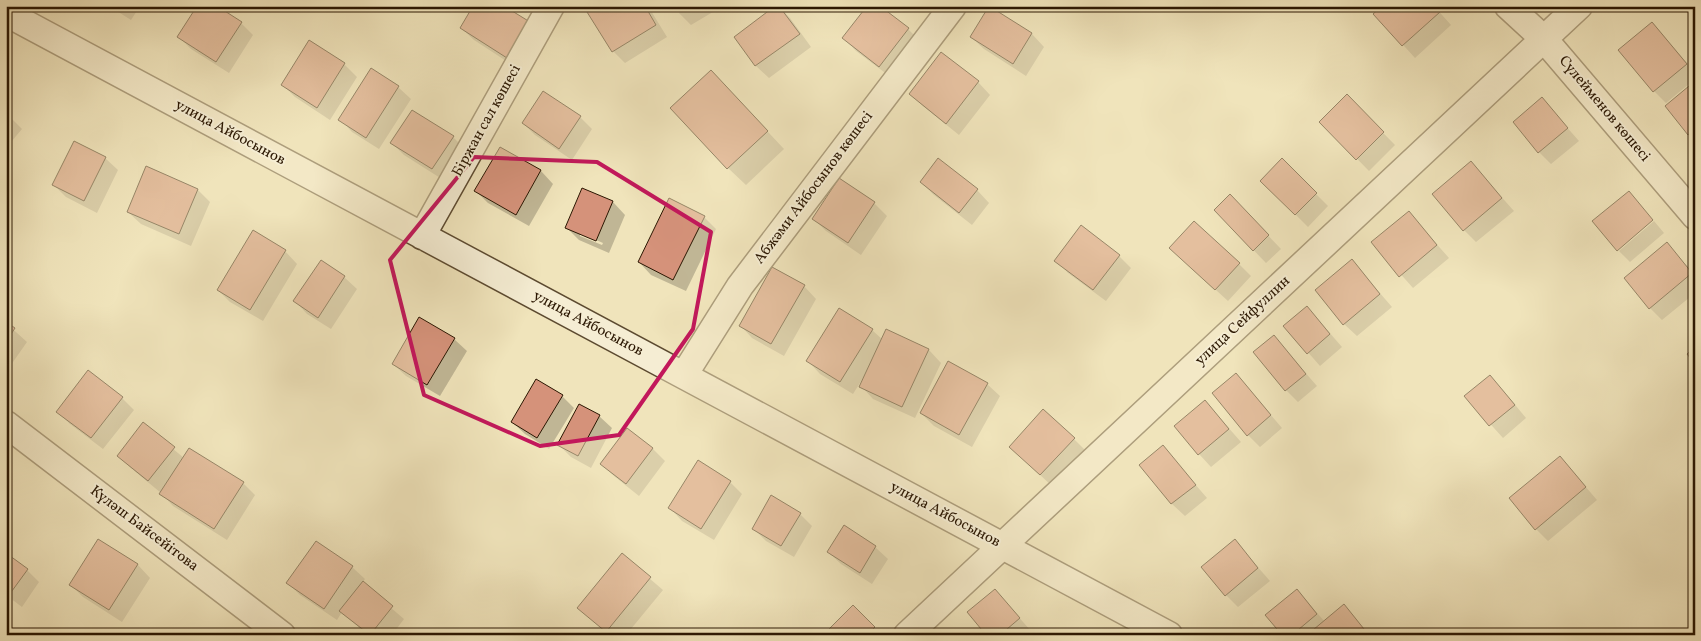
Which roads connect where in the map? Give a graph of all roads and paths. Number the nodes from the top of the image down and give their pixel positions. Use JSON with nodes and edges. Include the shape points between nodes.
{"nodes":[{"id":1,"x":551,"y":6,"type":"edge"},
{"id":2,"x":953,"y":6,"type":"edge"},
{"id":3,"x":1508,"y":6,"type":"edge"},
{"id":4,"x":1579,"y":6,"type":"edge"},
{"id":5,"x":6,"y":13,"type":"edge"},
{"id":6,"x":1544,"y":39,"type":"junction"},
{"id":7,"x":1695,"y":216,"type":"edge"},
{"id":8,"x":422,"y":236,"type":"junction"},
{"id":9,"x":684,"y":375,"type":"junction"},
{"id":10,"x":6,"y":424,"type":"edge"},
{"id":11,"x":1002,"y":546,"type":"junction"},
{"id":12,"x":282,"y":635,"type":"edge"},
{"id":13,"x":907,"y":635,"type":"edge"},
{"id":14,"x":1169,"y":635,"type":"edge"}],
"edges":[{"from":1,"to":8,"type":"street","name":"Біржан сал көшесі"},
{"from":2,"to":9,"type":"street","name":"Абжәми Айбосынов көшесі","via":[[740,286]]},
{"from":3,"to":6,"type":"street","name":"Сүлейменов көшесі"},
{"from":4,"to":6,"type":"street","name":"улица Сейфуллин"},
{"from":5,"to":8,"type":"street","name":"улица Айбосынов"},
{"from":6,"to":7,"type":"street","name":"Сүлейменов көшесі"},
{"from":6,"to":11,"type":"street","name":"улица Сейфуллин"},
{"from":8,"to":9,"type":"street","name":"улица Айбосынов"},
{"from":9,"to":11,"type":"street","name":"улица Айбосынов"},
{"from":10,"to":12,"type":"street","name":"Күләш Байсейітова"},
{"from":11,"to":13,"type":"street","name":"улица Сейфуллин"},
{"from":11,"to":14,"type":"street","name":"улица Айбосынов"}]}
